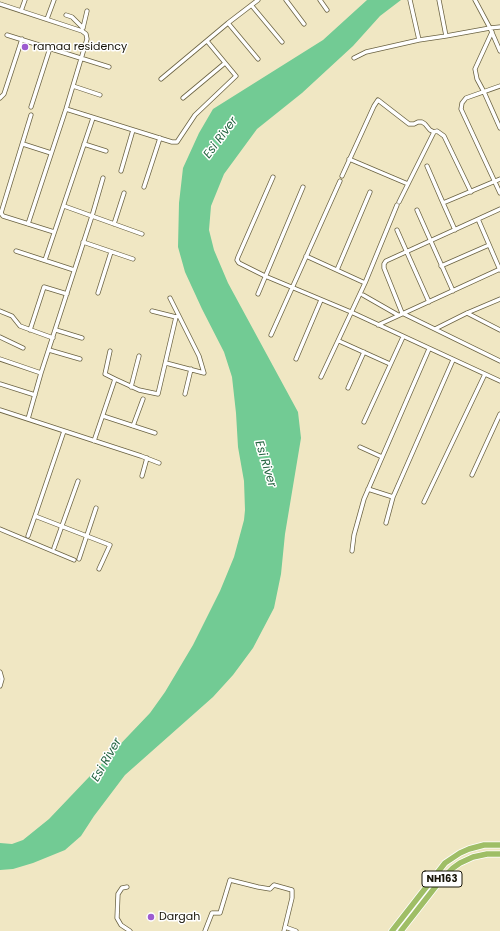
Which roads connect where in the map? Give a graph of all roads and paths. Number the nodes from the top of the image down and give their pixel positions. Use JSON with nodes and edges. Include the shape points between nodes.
{"nodes":[{"id":1,"x":25,"y":0,"type":"edge"},
{"id":2,"x":54,"y":0,"type":"edge"},
{"id":3,"x":258,"y":0,"type":"edge"},
{"id":4,"x":286,"y":0,"type":"edge"},
{"id":5,"x":320,"y":0,"type":"edge"},
{"id":6,"x":410,"y":0,"type":"edge"},
{"id":7,"x":439,"y":0,"type":"edge"},
{"id":8,"x":475,"y":0,"type":"edge"},
{"id":9,"x":0,"y":4,"type":"edge"},
{"id":10,"x":252,"y":6,"type":"junction"},
{"id":11,"x":327,"y":10,"type":"dead end"},
{"id":12,"x":21,"y":11,"type":"junction"},
{"id":13,"x":87,"y":11,"type":"dead end"},
{"id":14,"x":66,"y":15,"type":"dead end"},
{"id":15,"x":47,"y":19,"type":"junction"},
{"id":16,"x":228,"y":22,"type":"junction"},
{"id":17,"x":304,"y":24,"type":"dead end"},
{"id":18,"x":500,"y":27,"type":"edge"},
{"id":19,"x":490,"y":28,"type":"junction"},
{"id":20,"x":82,"y":29,"type":"junction"},
{"id":21,"x":492,"y":32,"type":"junction"},
{"id":22,"x":7,"y":35,"type":"dead end"},
{"id":23,"x":446,"y":36,"type":"junction"},
{"id":24,"x":22,"y":39,"type":"junction"},
{"id":25,"x":419,"y":40,"type":"junction"},
{"id":26,"x":207,"y":41,"type":"junction"},
{"id":27,"x":282,"y":42,"type":"dead end"},
{"id":28,"x":50,"y":48,"type":"junction"},
{"id":29,"x":500,"y":51,"type":"edge"},
{"id":30,"x":81,"y":58,"type":"junction"},
{"id":31,"x":354,"y":58,"type":"dead end"},
{"id":32,"x":258,"y":59,"type":"dead end"},
{"id":33,"x":225,"y":63,"type":"junction"},
{"id":34,"x":109,"y":67,"type":"dead end"},
{"id":35,"x":161,"y":78,"type":"dead end"},
{"id":36,"x":73,"y":86,"type":"junction"},
{"id":37,"x":500,"y":86,"type":"edge"},
{"id":38,"x":484,"y":92,"type":"junction"},
{"id":39,"x":100,"y":95,"type":"dead end"},
{"id":40,"x":0,"y":98,"type":"edge"},
{"id":41,"x":183,"y":98,"type":"dead end"},
{"id":42,"x":31,"y":107,"type":"dead end"},
{"id":43,"x":66,"y":109,"type":"junction"},
{"id":44,"x":31,"y":115,"type":"dead end"},
{"id":45,"x":93,"y":118,"type":"junction"},
{"id":46,"x":500,"y":128,"type":"edge"},
{"id":47,"x":133,"y":130,"type":"junction"},
{"id":48,"x":434,"y":132,"type":"junction"},
{"id":49,"x":160,"y":138,"type":"junction"},
{"id":50,"x":23,"y":144,"type":"junction"},
{"id":51,"x":84,"y":144,"type":"junction"},
{"id":52,"x":106,"y":151,"type":"dead end"},
{"id":53,"x":51,"y":153,"type":"junction"},
{"id":54,"x":349,"y":159,"type":"junction"},
{"id":55,"x":427,"y":166,"type":"dead end"},
{"id":56,"x":121,"y":171,"type":"dead end"},
{"id":57,"x":273,"y":176,"type":"dead end"},
{"id":58,"x":342,"y":176,"type":"dead end"},
{"id":59,"x":103,"y":178,"type":"dead end"},
{"id":60,"x":500,"y":179,"type":"edge"},
{"id":61,"x":340,"y":181,"type":"dead end"},
{"id":62,"x":494,"y":181,"type":"junction"},
{"id":63,"x":408,"y":184,"type":"junction"},
{"id":64,"x":144,"y":187,"type":"dead end"},
{"id":65,"x":303,"y":187,"type":"dead end"},
{"id":66,"x":370,"y":192,"type":"dead end"},
{"id":67,"x":471,"y":192,"type":"junction"},
{"id":68,"x":124,"y":193,"type":"dead end"},
{"id":69,"x":500,"y":194,"type":"edge"},
{"id":70,"x":443,"y":203,"type":"junction"},
{"id":71,"x":64,"y":206,"type":"junction"},
{"id":72,"x":500,"y":209,"type":"edge"},
{"id":73,"x":417,"y":210,"type":"dead end"},
{"id":74,"x":92,"y":216,"type":"junction"},
{"id":75,"x":478,"y":219,"type":"junction"},
{"id":76,"x":28,"y":224,"type":"junction"},
{"id":77,"x":114,"y":224,"type":"junction"},
{"id":78,"x":397,"y":230,"type":"dead end"},
{"id":79,"x":455,"y":230,"type":"junction"},
{"id":80,"x":54,"y":232,"type":"junction"},
{"id":81,"x":142,"y":234,"type":"dead end"},
{"id":82,"x":431,"y":241,"type":"junction"},
{"id":83,"x":83,"y":242,"type":"junction"},
{"id":84,"x":489,"y":245,"type":"junction"},
{"id":85,"x":16,"y":250,"type":"dead end"},
{"id":86,"x":111,"y":252,"type":"junction"},
{"id":87,"x":407,"y":252,"type":"junction"},
{"id":88,"x":306,"y":256,"type":"junction"},
{"id":89,"x":134,"y":259,"type":"dead end"},
{"id":90,"x":45,"y":260,"type":"junction"},
{"id":91,"x":441,"y":266,"type":"junction"},
{"id":92,"x":74,"y":270,"type":"junction"},
{"id":93,"x":337,"y":270,"type":"junction"},
{"id":94,"x":500,"y":270,"type":"edge"},
{"id":95,"x":265,"y":276,"type":"junction"},
{"id":96,"x":365,"y":283,"type":"junction"},
{"id":97,"x":292,"y":287,"type":"junction"},
{"id":98,"x":453,"y":291,"type":"junction"},
{"id":99,"x":98,"y":293,"type":"dead end"},
{"id":100,"x":67,"y":294,"type":"junction"},
{"id":101,"x":258,"y":294,"type":"dead end"},
{"id":102,"x":363,"y":295,"type":"dead end"},
{"id":103,"x":170,"y":298,"type":"dead end"},
{"id":104,"x":500,"y":299,"type":"edge"},
{"id":105,"x":321,"y":300,"type":"junction"},
{"id":106,"x":429,"y":302,"type":"junction"},
{"id":107,"x":0,"y":311,"type":"edge"},
{"id":108,"x":152,"y":311,"type":"dead end"},
{"id":109,"x":351,"y":312,"type":"junction"},
{"id":110,"x":467,"y":313,"type":"junction"},
{"id":111,"x":400,"y":314,"type":"junction"},
{"id":112,"x":178,"y":316,"type":"junction"},
{"id":113,"x":378,"y":325,"type":"junction"},
{"id":114,"x":435,"y":329,"type":"junction"},
{"id":115,"x":30,"y":330,"type":"junction"},
{"id":116,"x":56,"y":330,"type":"junction"},
{"id":117,"x":500,"y":330,"type":"edge"},
{"id":118,"x":271,"y":335,"type":"dead end"},
{"id":119,"x":403,"y":336,"type":"junction"},
{"id":120,"x":0,"y":337,"type":"edge"},
{"id":121,"x":53,"y":338,"type":"junction"},
{"id":122,"x":82,"y":338,"type":"dead end"},
{"id":123,"x":339,"y":341,"type":"junction"},
{"id":124,"x":24,"y":348,"type":"dead end"},
{"id":125,"x":429,"y":349,"type":"junction"},
{"id":126,"x":49,"y":350,"type":"junction"},
{"id":127,"x":110,"y":351,"type":"dead end"},
{"id":128,"x":364,"y":352,"type":"junction"},
{"id":129,"x":139,"y":356,"type":"dead end"},
{"id":130,"x":80,"y":359,"type":"dead end"},
{"id":131,"x":296,"y":359,"type":"dead end"},
{"id":132,"x":0,"y":360,"type":"edge"},
{"id":133,"x":454,"y":360,"type":"junction"},
{"id":134,"x":500,"y":361,"type":"edge"},
{"id":135,"x":166,"y":363,"type":"junction"},
{"id":136,"x":390,"y":364,"type":"junction"},
{"id":137,"x":191,"y":369,"type":"junction"},
{"id":138,"x":41,"y":373,"type":"junction"},
{"id":139,"x":485,"y":374,"type":"junction"},
{"id":140,"x":321,"y":377,"type":"dead end"},
{"id":141,"x":115,"y":379,"type":"junction"},
{"id":142,"x":500,"y":381,"type":"edge"},
{"id":143,"x":0,"y":384,"type":"edge"},
{"id":144,"x":131,"y":387,"type":"junction"},
{"id":145,"x":348,"y":388,"type":"dead end"},
{"id":146,"x":185,"y":394,"type":"dead end"},
{"id":147,"x":35,"y":396,"type":"junction"},
{"id":148,"x":143,"y":399,"type":"dead end"},
{"id":149,"x":1,"y":410,"type":"edge"},
{"id":150,"x":500,"y":414,"type":"edge"},
{"id":151,"x":0,"y":415,"type":"edge"},
{"id":152,"x":103,"y":416,"type":"junction"},
{"id":153,"x":28,"y":419,"type":"junction"},
{"id":154,"x":364,"y":422,"type":"dead end"},
{"id":155,"x":133,"y":426,"type":"junction"},
{"id":156,"x":64,"y":431,"type":"junction"},
{"id":157,"x":155,"y":433,"type":"dead end"},
{"id":158,"x":94,"y":441,"type":"junction"},
{"id":159,"x":360,"y":447,"type":"dead end"},
{"id":160,"x":382,"y":457,"type":"junction"},
{"id":161,"x":147,"y":458,"type":"junction"},
{"id":162,"x":159,"y":463,"type":"dead end"},
{"id":163,"x":472,"y":475,"type":"dead end"},
{"id":164,"x":142,"y":476,"type":"dead end"},
{"id":165,"x":78,"y":481,"type":"dead end"},
{"id":166,"x":368,"y":489,"type":"junction"},
{"id":167,"x":393,"y":497,"type":"junction"},
{"id":168,"x":424,"y":502,"type":"dead end"},
{"id":169,"x":96,"y":508,"type":"dead end"},
{"id":170,"x":35,"y":516,"type":"junction"},
{"id":171,"x":386,"y":523,"type":"dead end"},
{"id":172,"x":61,"y":526,"type":"junction"},
{"id":173,"x":0,"y":529,"type":"edge"},
{"id":174,"x":28,"y":536,"type":"dead end"},
{"id":175,"x":87,"y":536,"type":"junction"},
{"id":176,"x":54,"y":548,"type":"dead end"},
{"id":177,"x":352,"y":551,"type":"dead end"},
{"id":178,"x":99,"y":569,"type":"dead end"},
{"id":179,"x":0,"y":672,"type":"edge"},
{"id":180,"x":0,"y":686,"type":"edge"},
{"id":181,"x":500,"y":845,"type":"edge"},
{"id":182,"x":500,"y":854,"type":"edge"},
{"id":183,"x":126,"y":887,"type":"dead end"},
{"id":184,"x":284,"y":929,"type":"edge"},
{"id":185,"x":130,"y":931,"type":"edge"},
{"id":186,"x":205,"y":931,"type":"edge"},
{"id":187,"x":296,"y":931,"type":"edge"},
{"id":188,"x":392,"y":931,"type":"edge"},
{"id":189,"x":401,"y":931,"type":"edge"}],
"edges":[{"from":1,"to":12,"type":"street"},
{"from":2,"to":15,"type":"street"},
{"from":3,"to":10,"type":"street"},
{"from":4,"to":17,"type":"street"},
{"from":5,"to":11,"type":"street"},
{"from":6,"to":25,"type":"street"},
{"from":7,"to":23,"type":"street"},
{"from":8,"to":19,"type":"street"},
{"from":9,"to":12,"type":"street"},
{"from":10,"to":16,"type":"street"},
{"from":10,"to":27,"type":"street"},
{"from":12,"to":15,"type":"street"},
{"from":13,"to":20,"type":"street"},
{"from":14,"to":20,"type":"street","via":[[72,17]]},
{"from":15,"to":20,"type":"street"},
{"from":16,"to":26,"type":"street"},
{"from":16,"to":32,"type":"street"},
{"from":18,"to":19,"type":"street"},
{"from":19,"to":21,"type":"street"},
{"from":19,"to":23,"type":"street"},
{"from":20,"to":30,"type":"street","via":[[87,39]]},
{"from":21,"to":29,"type":"street"},
{"from":21,"to":38,"type":"street","via":[[475,69]]},
{"from":22,"to":24,"type":"street"},
{"from":23,"to":25,"type":"street"},
{"from":24,"to":28,"type":"street"},
{"from":24,"to":40,"type":"street","via":[[4,94]]},
{"from":25,"to":31,"type":"street","via":[[366,52]]},
{"from":26,"to":33,"type":"street"},
{"from":26,"to":35,"type":"street"},
{"from":28,"to":30,"type":"street"},
{"from":28,"to":42,"type":"street"},
{"from":30,"to":34,"type":"street"},
{"from":30,"to":36,"type":"street"},
{"from":33,"to":41,"type":"street"},
{"from":33,"to":49,"type":"street","via":[[236,76],[195,115],[177,142]]},
{"from":36,"to":39,"type":"street"},
{"from":36,"to":43,"type":"street"},
{"from":37,"to":38,"type":"street"},
{"from":38,"to":46,"type":"street"},
{"from":38,"to":62,"type":"street","via":[[466,98],[461,109]]},
{"from":43,"to":45,"type":"street"},
{"from":43,"to":53,"type":"street"},
{"from":44,"to":50,"type":"street"},
{"from":45,"to":47,"type":"street"},
{"from":45,"to":51,"type":"street"},
{"from":47,"to":49,"type":"street"},
{"from":47,"to":56,"type":"street"},
{"from":48,"to":54,"type":"street","via":[[422,122],[409,124],[378,100]]},
{"from":48,"to":63,"type":"street"},
{"from":48,"to":67,"type":"street","via":[[437,131],[444,136]]},
{"from":49,"to":64,"type":"street"},
{"from":50,"to":53,"type":"street"},
{"from":50,"to":76,"type":"street","via":[[1,213],[3,216]]},
{"from":51,"to":52,"type":"street"},
{"from":51,"to":71,"type":"street"},
{"from":53,"to":76,"type":"street"},
{"from":54,"to":58,"type":"street"},
{"from":54,"to":63,"type":"street"},
{"from":55,"to":70,"type":"street"},
{"from":57,"to":95,"type":"street","via":[[237,260]]},
{"from":59,"to":74,"type":"street"},
{"from":60,"to":62,"type":"street"},
{"from":61,"to":88,"type":"street"},
{"from":62,"to":67,"type":"street"},
{"from":62,"to":69,"type":"street"},
{"from":63,"to":96,"type":"street"},
{"from":65,"to":95,"type":"street"},
{"from":66,"to":93,"type":"street"},
{"from":67,"to":70,"type":"street"},
{"from":68,"to":77,"type":"street"},
{"from":70,"to":79,"type":"street"},
{"from":71,"to":74,"type":"street"},
{"from":71,"to":80,"type":"street"},
{"from":72,"to":75,"type":"street"},
{"from":73,"to":82,"type":"street"},
{"from":74,"to":77,"type":"street"},
{"from":74,"to":83,"type":"street"},
{"from":75,"to":79,"type":"street"},
{"from":75,"to":84,"type":"street"},
{"from":76,"to":80,"type":"street"},
{"from":77,"to":81,"type":"street"},
{"from":78,"to":87,"type":"street"},
{"from":79,"to":82,"type":"street"},
{"from":80,"to":90,"type":"street"},
{"from":82,"to":87,"type":"street"},
{"from":82,"to":91,"type":"street"},
{"from":83,"to":86,"type":"street"},
{"from":83,"to":92,"type":"street"},
{"from":84,"to":91,"type":"street"},
{"from":84,"to":94,"type":"street"},
{"from":85,"to":90,"type":"street"},
{"from":86,"to":89,"type":"street"},
{"from":86,"to":99,"type":"street"},
{"from":87,"to":106,"type":"street"},
{"from":87,"to":111,"type":"street","via":[[384,264]]},
{"from":88,"to":93,"type":"street"},
{"from":88,"to":97,"type":"street"},
{"from":90,"to":92,"type":"street"},
{"from":91,"to":98,"type":"street"},
{"from":92,"to":100,"type":"street"},
{"from":93,"to":96,"type":"street"},
{"from":94,"to":98,"type":"street"},
{"from":95,"to":97,"type":"street"},
{"from":95,"to":101,"type":"street"},
{"from":96,"to":109,"type":"street"},
{"from":97,"to":105,"type":"street"},
{"from":97,"to":118,"type":"street"},
{"from":98,"to":106,"type":"street"},
{"from":100,"to":115,"type":"street","via":[[44,287]]},
{"from":100,"to":116,"type":"street"},
{"from":102,"to":111,"type":"street"},
{"from":103,"to":112,"type":"street"},
{"from":104,"to":110,"type":"street"},
{"from":105,"to":109,"type":"street"},
{"from":105,"to":131,"type":"street"},
{"from":106,"to":111,"type":"street"},
{"from":107,"to":115,"type":"street","via":[[9,314],[20,326]]},
{"from":108,"to":112,"type":"street"},
{"from":109,"to":113,"type":"street"},
{"from":109,"to":123,"type":"street"},
{"from":110,"to":114,"type":"street"},
{"from":110,"to":117,"type":"street"},
{"from":111,"to":113,"type":"street"},
{"from":111,"to":114,"type":"street"},
{"from":112,"to":135,"type":"street"},
{"from":112,"to":137,"type":"street","via":[[199,356],[204,372]]},
{"from":113,"to":119,"type":"street"},
{"from":114,"to":134,"type":"street"},
{"from":115,"to":121,"type":"street"},
{"from":116,"to":121,"type":"street"},
{"from":116,"to":122,"type":"street"},
{"from":119,"to":125,"type":"street"},
{"from":119,"to":136,"type":"street"},
{"from":120,"to":124,"type":"street"},
{"from":121,"to":126,"type":"street"},
{"from":123,"to":128,"type":"street"},
{"from":123,"to":140,"type":"street"},
{"from":125,"to":133,"type":"street"},
{"from":125,"to":160,"type":"street"},
{"from":126,"to":130,"type":"street"},
{"from":126,"to":138,"type":"street"},
{"from":127,"to":141,"type":"street","via":[[105,374]]},
{"from":128,"to":136,"type":"street"},
{"from":128,"to":145,"type":"street"},
{"from":129,"to":144,"type":"street"},
{"from":132,"to":138,"type":"street"},
{"from":133,"to":139,"type":"street"},
{"from":133,"to":167,"type":"street"},
{"from":135,"to":137,"type":"street"},
{"from":135,"to":144,"type":"street","via":[[158,394]]},
{"from":136,"to":154,"type":"street"},
{"from":137,"to":146,"type":"street"},
{"from":138,"to":147,"type":"street"},
{"from":139,"to":142,"type":"street"},
{"from":139,"to":168,"type":"street"},
{"from":141,"to":144,"type":"street"},
{"from":141,"to":152,"type":"street"},
{"from":143,"to":147,"type":"street"},
{"from":147,"to":153,"type":"street"},
{"from":148,"to":155,"type":"street"},
{"from":149,"to":151,"type":"street"},
{"from":149,"to":153,"type":"street"},
{"from":150,"to":163,"type":"street"},
{"from":152,"to":155,"type":"street"},
{"from":152,"to":158,"type":"street"},
{"from":153,"to":156,"type":"street"},
{"from":155,"to":157,"type":"street"},
{"from":156,"to":158,"type":"street"},
{"from":156,"to":170,"type":"street"},
{"from":158,"to":161,"type":"street"},
{"from":159,"to":160,"type":"street"},
{"from":160,"to":166,"type":"street"},
{"from":161,"to":162,"type":"street"},
{"from":161,"to":164,"type":"street"},
{"from":165,"to":172,"type":"street"},
{"from":166,"to":167,"type":"street"},
{"from":166,"to":177,"type":"street"},
{"from":167,"to":171,"type":"street"},
{"from":169,"to":175,"type":"street"},
{"from":170,"to":172,"type":"street"},
{"from":170,"to":174,"type":"street"},
{"from":172,"to":175,"type":"street"},
{"from":172,"to":176,"type":"street"},
{"from":173,"to":175,"type":"street","via":[[76,560]]},
{"from":175,"to":178,"type":"street","via":[[110,545]]},
{"from":179,"to":180,"type":"street"},
{"from":181,"to":188,"type":"highway","number":"NH163","via":[[468,849],[445,864]]},
{"from":182,"to":189,"type":"highway","number":"NH163","via":[[473,857],[453,868]]},
{"from":183,"to":185,"type":"street","via":[[118,894],[117,918],[121,925]]},
{"from":184,"to":186,"type":"street","via":[[292,890],[274,885],[270,889],[230,880],[220,913],[212,913]]},
{"from":184,"to":187,"type":"street"}]}
